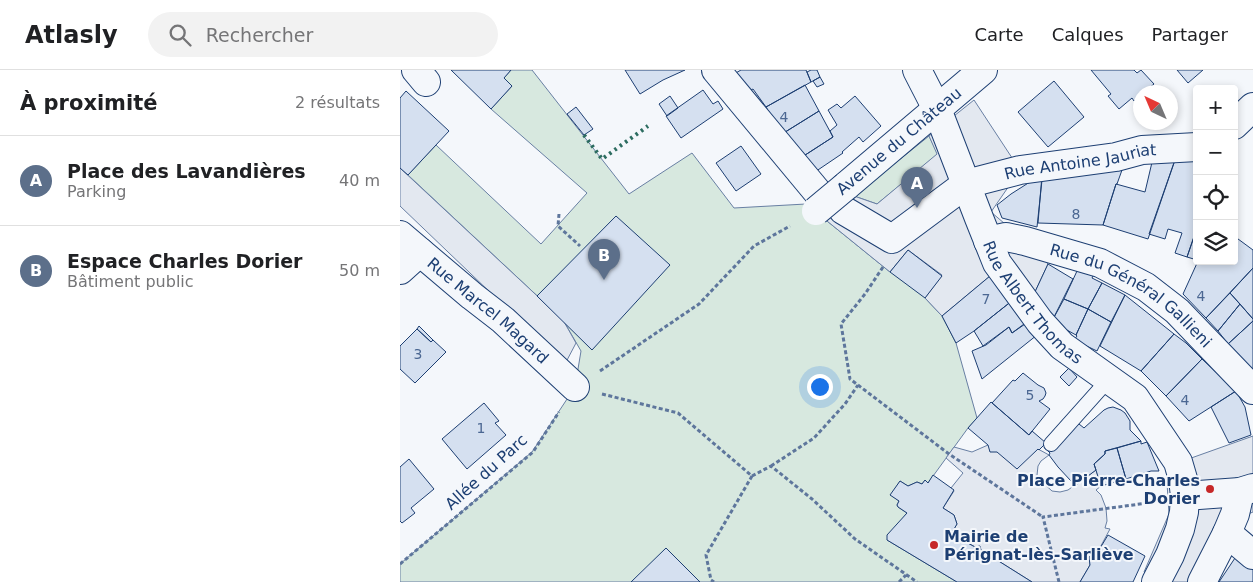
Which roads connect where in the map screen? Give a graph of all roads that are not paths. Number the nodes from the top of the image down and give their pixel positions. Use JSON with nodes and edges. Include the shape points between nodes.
{"nodes":[{"id":1,"x":716,"y":70,"type":"edge"},
{"id":2,"x":917,"y":70,"type":"edge"},
{"id":3,"x":983,"y":70,"type":"edge"},
{"id":4,"x":1253,"y":108,"type":"edge"},
{"id":5,"x":937,"y":109,"type":"junction"},
{"id":6,"x":1238,"y":121,"type":"edge"},
{"id":7,"x":1193,"y":147,"type":"edge"},
{"id":8,"x":966,"y":184,"type":"junction"},
{"id":9,"x":844,"y":198,"type":"junction"},
{"id":10,"x":988,"y":241,"type":"junction"},
{"id":11,"x":410,"y":243,"type":"edge"},
{"id":12,"x":400,"y":270,"type":"edge"},
{"id":13,"x":1109,"y":379,"type":"junction"},
{"id":14,"x":575,"y":387,"type":"road end"},
{"id":15,"x":1253,"y":390,"type":"edge"},
{"id":16,"x":1051,"y":444,"type":"dead end"},
{"id":17,"x":1247,"y":490,"type":"edge"},
{"id":18,"x":1185,"y":496,"type":"junction"},
{"id":19,"x":1227,"y":533,"type":"junction"},
{"id":20,"x":1253,"y":555,"type":"edge"},
{"id":21,"x":1156,"y":581,"type":"edge"},
{"id":22,"x":1202,"y":582,"type":"edge"}],
"edges":[{"from":1,"to":9,"type":"street","name":"Avenue du Château","bridge":true,"via":[[817,203]]},
{"from":2,"to":5,"type":"street","name":"Rue Albert Thomas"},
{"from":3,"to":5,"type":"street","name":"Avenue du Château"},
{"from":4,"to":6,"type":"street"},
{"from":5,"to":8,"type":"street","name":"Rue Albert Thomas"},
{"from":5,"to":9,"type":"street","name":"Avenue du Château"},
{"from":7,"to":8,"type":"street","name":"Rue Antoine Jauriat","via":[[1142,150],[1116,157],[1020,170]]},
{"from":8,"to":9,"type":"street","via":[[892,238]]},
{"from":8,"to":10,"type":"street","name":"Rue Albert Thomas"},
{"from":10,"to":13,"type":"street","name":"Rue Albert Thomas","via":[[997,263],[1040,322],[1062,346]]},
{"from":10,"to":15,"type":"street","name":"Rue du Général Gallieni","via":[[1006,237],[1025,241],[1100,263],[1146,287],[1177,311]]},
{"from":11,"to":12,"type":"street"},
{"from":11,"to":14,"type":"street","name":"Rue Marcel Magard","via":[[503,320]]},
{"from":13,"to":16,"type":"lane"},
{"from":13,"to":18,"type":"street","name":"Rue Albert Thomas","via":[[1136,398],[1178,462]]},
{"from":17,"to":18,"type":"street"},
{"from":17,"to":19,"type":"street"},
{"from":18,"to":21,"type":"street","via":[[1180,529]]},
{"from":19,"to":20,"type":"street"},
{"from":19,"to":22,"type":"street"}]}
